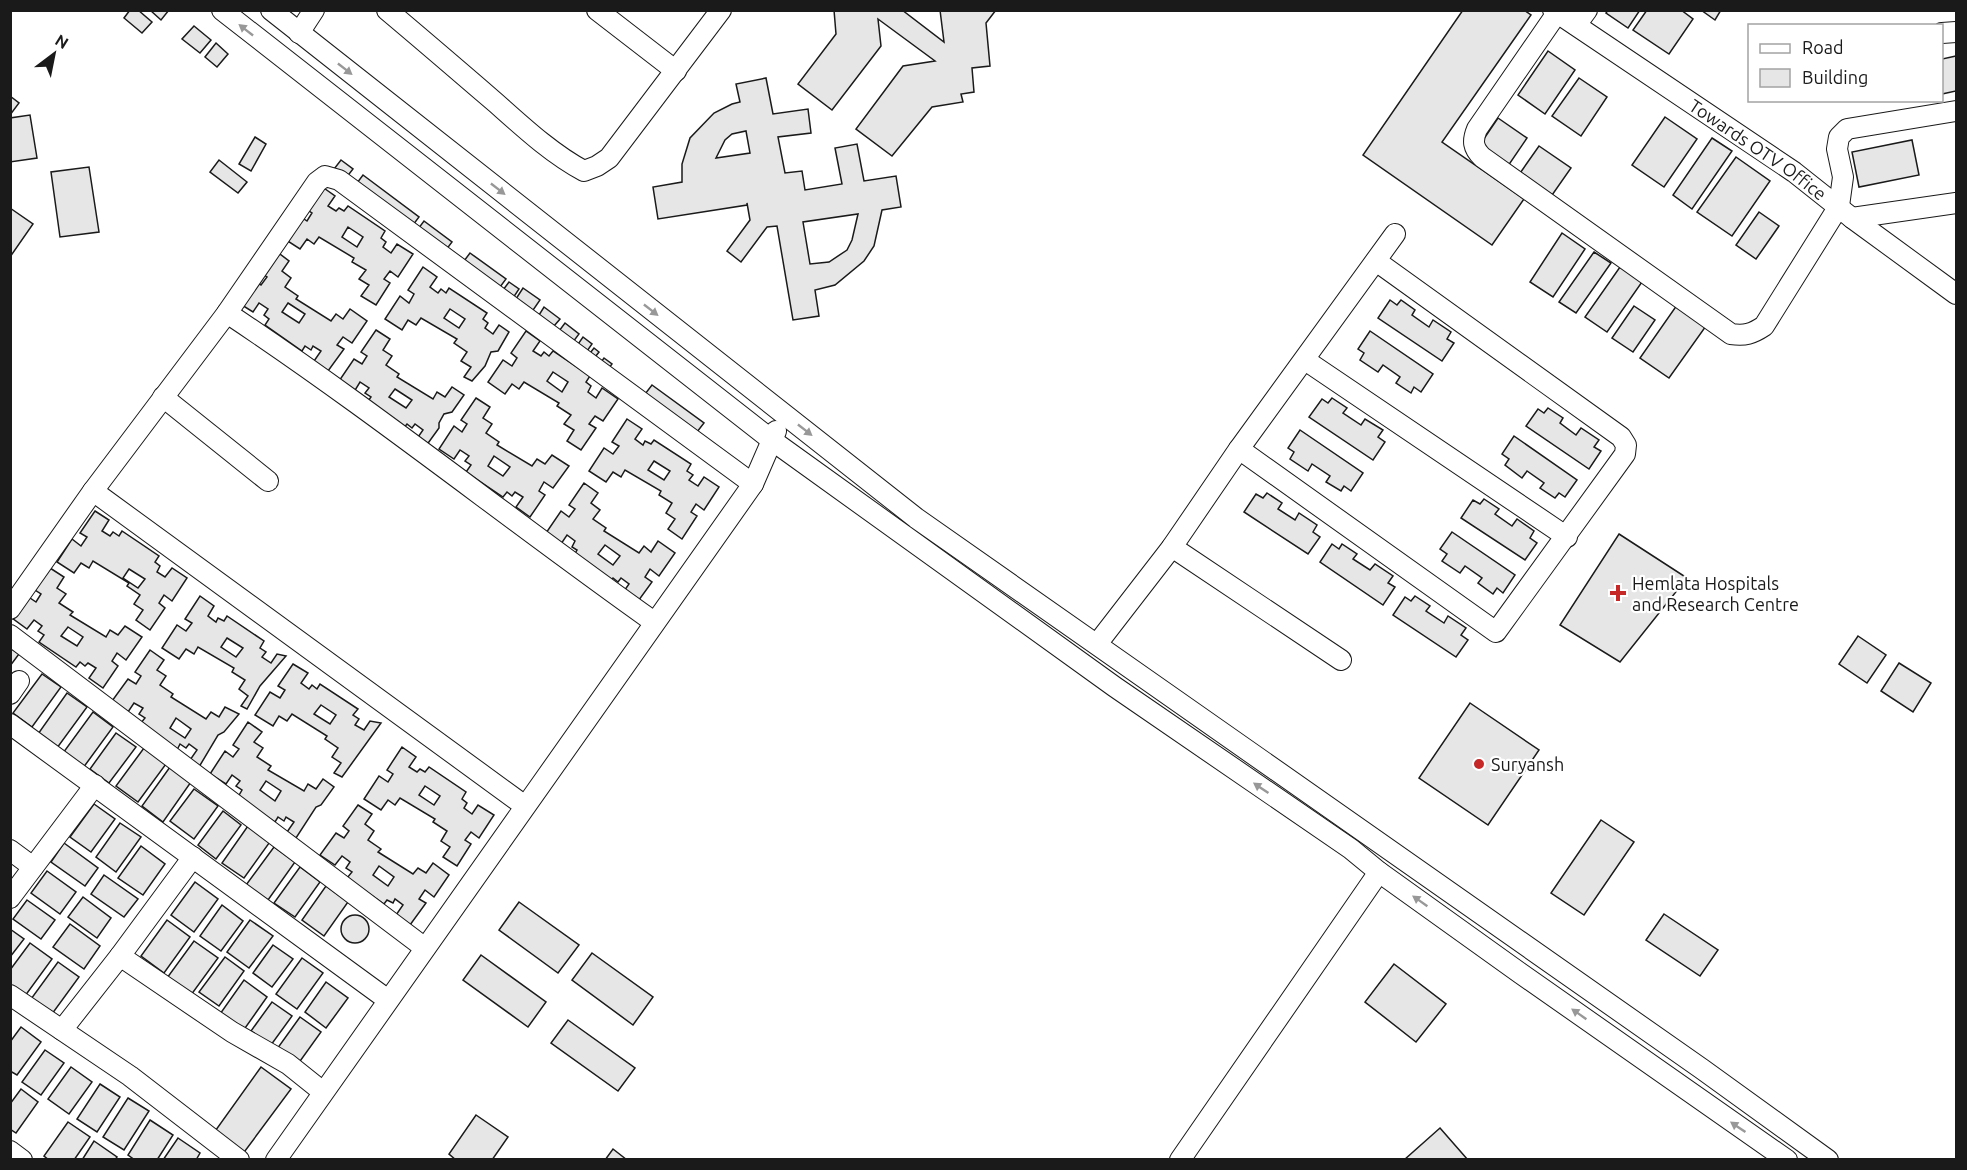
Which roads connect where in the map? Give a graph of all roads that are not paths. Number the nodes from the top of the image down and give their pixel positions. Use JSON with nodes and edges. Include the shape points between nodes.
{"nodes":[{"id":1,"x":222,"y":10,"type":"edge"},
{"id":2,"x":271,"y":10,"type":"edge"},
{"id":3,"x":314,"y":10,"type":"edge"},
{"id":4,"x":387,"y":10,"type":"edge"},
{"id":5,"x":597,"y":10,"type":"edge"},
{"id":6,"x":721,"y":10,"type":"edge"},
{"id":7,"x":1555,"y":12,"type":"edge"},
{"id":8,"x":1581,"y":18,"type":"edge"},
{"id":9,"x":299,"y":33,"type":"junction"},
{"id":10,"x":676,"y":70,"type":"junction"},
{"id":11,"x":1956,"y":111,"type":"edge"},
{"id":12,"x":1956,"y":203,"type":"edge"},
{"id":13,"x":1846,"y":212,"type":"junction"},
{"id":14,"x":1395,"y":234,"type":"dead end"},
{"id":15,"x":1376,"y":261,"type":"junction"},
{"id":16,"x":1956,"y":274,"type":"edge"},
{"id":17,"x":1934,"y":278,"type":"junction"},
{"id":18,"x":1956,"y":294,"type":"edge"},
{"id":19,"x":227,"y":313,"type":"junction"},
{"id":20,"x":1305,"y":360,"type":"junction"},
{"id":21,"x":163,"y":397,"type":"junction"},
{"id":22,"x":782,"y":412,"type":"junction"},
{"id":23,"x":773,"y":441,"type":"junction"},
{"id":24,"x":1239,"y":449,"type":"junction"},
{"id":25,"x":268,"y":480,"type":"dead end"},
{"id":26,"x":753,"y":483,"type":"junction"},
{"id":27,"x":93,"y":491,"type":"junction"},
{"id":28,"x":1567,"y":537,"type":"junction"},
{"id":29,"x":1172,"y":547,"type":"junction"},
{"id":30,"x":10,"y":609,"type":"edge"},
{"id":31,"x":654,"y":622,"type":"junction"},
{"id":32,"x":10,"y":635,"type":"edge"},
{"id":33,"x":1098,"y":644,"type":"junction"},
{"id":34,"x":1341,"y":660,"type":"dead end"},
{"id":35,"x":10,"y":724,"type":"edge"},
{"id":36,"x":95,"y":785,"type":"junction"},
{"id":37,"x":525,"y":806,"type":"junction"},
{"id":38,"x":10,"y":850,"type":"edge"},
{"id":39,"x":193,"y":857,"type":"junction"},
{"id":40,"x":33,"y":867,"type":"junction"},
{"id":41,"x":1379,"y":872,"type":"junction"},
{"id":42,"x":10,"y":898,"type":"edge"},
{"id":43,"x":425,"y":948,"type":"junction"},
{"id":44,"x":120,"y":956,"type":"junction"},
{"id":45,"x":10,"y":995,"type":"edge"},
{"id":46,"x":388,"y":1000,"type":"junction"},
{"id":47,"x":62,"y":1030,"type":"junction"},
{"id":48,"x":323,"y":1092,"type":"junction"},
{"id":49,"x":10,"y":1151,"type":"edge"},
{"id":50,"x":22,"y":1160,"type":"edge"},
{"id":51,"x":239,"y":1160,"type":"edge"},
{"id":52,"x":276,"y":1160,"type":"edge"},
{"id":53,"x":1180,"y":1160,"type":"edge"},
{"id":54,"x":1786,"y":1160,"type":"edge"},
{"id":55,"x":1828,"y":1160,"type":"edge"}],
"edges":[{"from":23,"to":1,"type":"street","one_way":true},
{"from":2,"to":9,"type":"street"},
{"from":3,"to":9,"type":"street"},
{"from":4,"to":10,"type":"street","via":[[519,123],[584,171],[609,158]]},
{"from":5,"to":10,"type":"street"},
{"from":6,"to":10,"type":"street"},
{"from":7,"to":8,"type":"street","name":"Towards OTV Office"},
{"from":7,"to":13,"type":"street","via":[[1477,129],[1475,149],[1731,333],[1744,336],[1764,326]]},
{"from":8,"to":13,"type":"street","name":"Towards OTV Office"},
{"from":9,"to":22,"type":"street","one_way":true},
{"from":11,"to":13,"type":"street","via":[[1846,129],[1839,137],[1837,149]]},
{"from":12,"to":13,"type":"street"},
{"from":13,"to":17,"type":"street","name":"Towards OTV Office"},
{"from":14,"to":15,"type":"street"},
{"from":15,"to":20,"type":"street"},
{"from":15,"to":28,"type":"street","via":[[1621,437],[1626,445],[1625,454]]},
{"from":16,"to":17,"type":"street"},
{"from":17,"to":18,"type":"street","name":"Towards OTV Office"},
{"from":19,"to":21,"type":"street"},
{"from":19,"to":26,"type":"street","via":[[317,182],[332,176]]},
{"from":19,"to":31,"type":"street","via":[[303,363]]},
{"from":20,"to":24,"type":"street"},
{"from":20,"to":28,"type":"street"},
{"from":21,"to":25,"type":"street"},
{"from":21,"to":27,"type":"street"},
{"from":22,"to":23,"type":"street"},
{"from":22,"to":33,"type":"street","one_way":true,"via":[[916,518]]},
{"from":23,"to":26,"type":"street"},
{"from":41,"to":23,"type":"street","one_way":true},
{"from":24,"to":28,"type":"street","via":[[1496,632]]},
{"from":24,"to":29,"type":"street"},
{"from":26,"to":31,"type":"street"},
{"from":27,"to":30,"type":"street"},
{"from":27,"to":37,"type":"street"},
{"from":29,"to":33,"type":"street"},
{"from":29,"to":34,"type":"street"},
{"from":31,"to":37,"type":"street"},
{"from":32,"to":43,"type":"street"},
{"from":33,"to":55,"type":"street"},
{"from":35,"to":36,"type":"street"},
{"from":36,"to":39,"type":"street"},
{"from":36,"to":40,"type":"street"},
{"from":37,"to":43,"type":"street"},
{"from":38,"to":40,"type":"street"},
{"from":39,"to":44,"type":"street"},
{"from":39,"to":46,"type":"street"},
{"from":40,"to":42,"type":"street"},
{"from":41,"to":53,"type":"street"},
{"from":54,"to":41,"type":"street","one_way":true},
{"from":43,"to":46,"type":"street"},
{"from":44,"to":47,"type":"street"},
{"from":44,"to":48,"type":"street","via":[[232,1032],[288,1064]]},
{"from":45,"to":47,"type":"street"},
{"from":46,"to":48,"type":"street"},
{"from":47,"to":51,"type":"street","via":[[130,1076]]},
{"from":48,"to":52,"type":"street"},
{"from":49,"to":50,"type":"street"}]}
